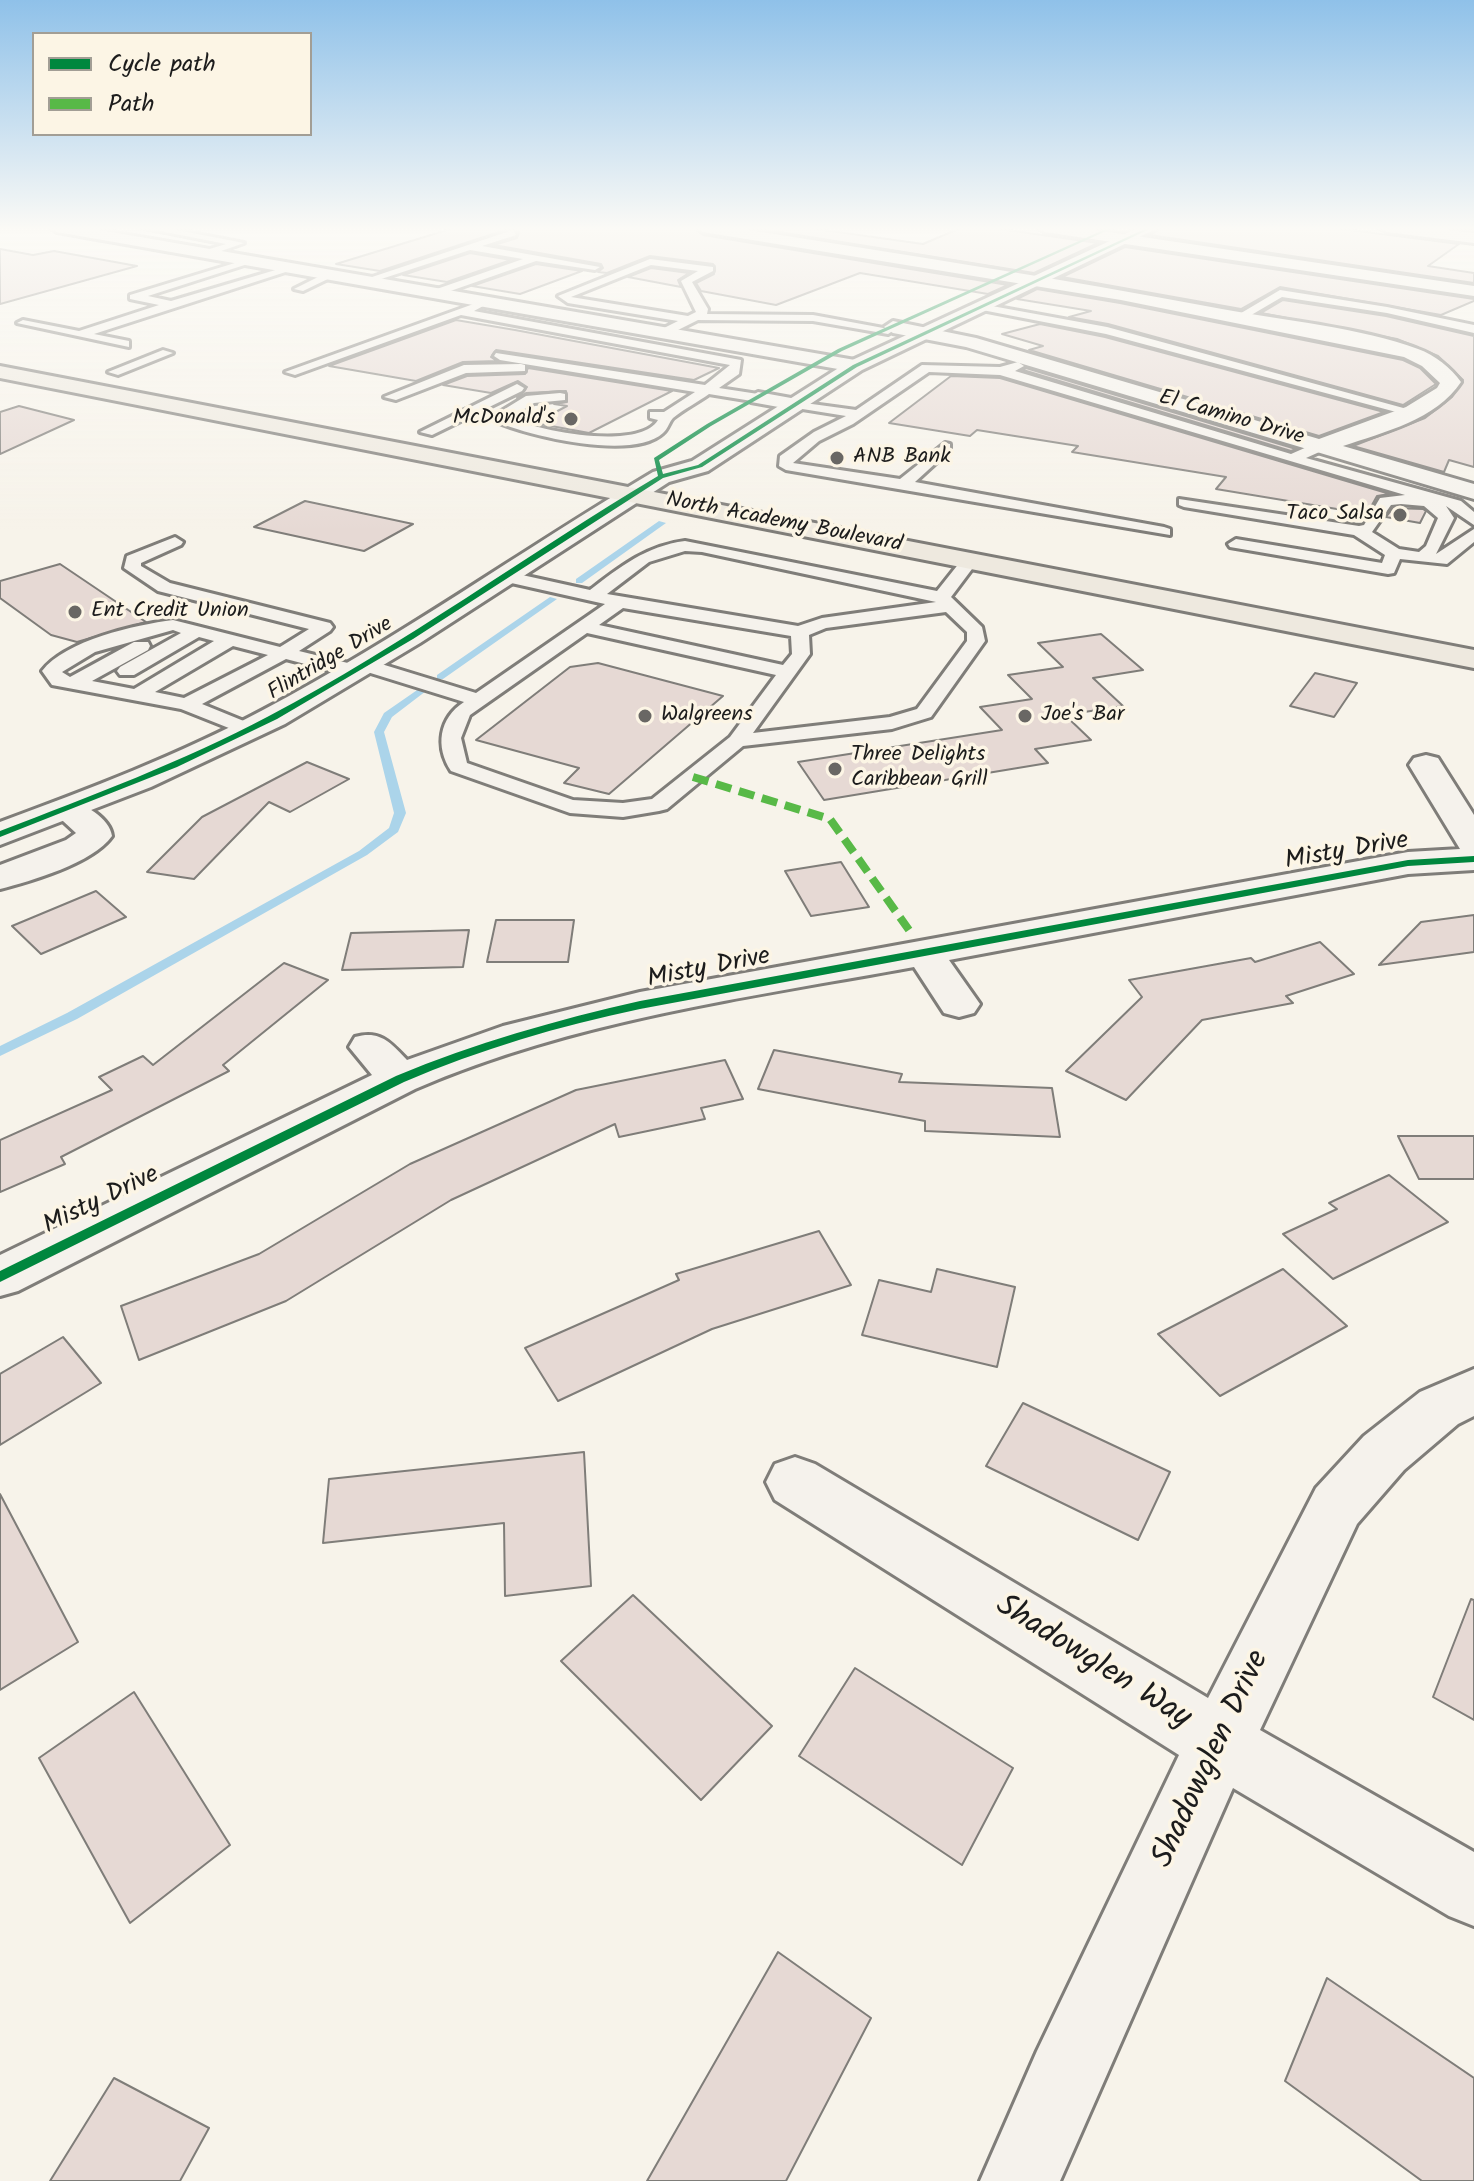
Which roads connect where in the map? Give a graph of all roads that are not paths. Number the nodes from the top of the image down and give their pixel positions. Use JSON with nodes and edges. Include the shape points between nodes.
{"nodes":[{"id":1,"x":54,"y":329,"type":"edge"},
{"id":2,"x":97,"y":329,"type":"edge"},
{"id":3,"x":414,"y":329,"type":"edge"},
{"id":4,"x":557,"y":329,"type":"edge"},
{"id":5,"x":640,"y":329,"type":"edge"},
{"id":6,"x":672,"y":329,"type":"edge"},
{"id":7,"x":891,"y":329,"type":"joint"},
{"id":8,"x":933,"y":329,"type":"edge"},
{"id":9,"x":1100,"y":329,"type":"edge"},
{"id":10,"x":1291,"y":329,"type":"edge"},
{"id":11,"x":664,"y":333,"type":"junction"},
{"id":12,"x":924,"y":333,"type":"junction"},
{"id":13,"x":82,"y":334,"type":"junction"},
{"id":14,"x":125,"y":344,"type":"dead end"},
{"id":15,"x":746,"y":347,"type":"junction"},
{"id":16,"x":0,"y":351,"type":"edge"},
{"id":17,"x":167,"y":353,"type":"dead end"},
{"id":18,"x":500,"y":356,"type":"dead end"},
{"id":19,"x":722,"y":359,"type":"junction"},
{"id":20,"x":822,"y":360,"type":"junction"},
{"id":21,"x":1036,"y":362,"type":"junction"},
{"id":22,"x":855,"y":366,"type":"junction"},
{"id":23,"x":551,"y":371,"type":"junction"},
{"id":24,"x":1001,"y":371,"type":"junction"},
{"id":25,"x":0,"y":372,"type":"edge"},
{"id":26,"x":114,"y":372,"type":"junction"},
{"id":27,"x":291,"y":372,"type":"dead end"},
{"id":28,"x":602,"y":372,"type":"junction"},
{"id":29,"x":585,"y":381,"type":"dead end"},
{"id":30,"x":517,"y":388,"type":"dead end"},
{"id":31,"x":709,"y":390,"type":"junction"},
{"id":32,"x":391,"y":397,"type":"dead end"},
{"id":33,"x":555,"y":397,"type":"dead end"},
{"id":34,"x":758,"y":398,"type":"junction"},
{"id":35,"x":795,"y":404,"type":"junction"},
{"id":36,"x":1411,"y":412,"type":"junction"},
{"id":37,"x":858,"y":414,"type":"junction"},
{"id":38,"x":427,"y":432,"type":"junction"},
{"id":39,"x":1321,"y":446,"type":"junction"},
{"id":40,"x":945,"y":447,"type":"dead end"},
{"id":41,"x":1292,"y":459,"type":"junction"},
{"id":42,"x":661,"y":477,"type":"junction"},
{"id":43,"x":903,"y":484,"type":"junction"},
{"id":44,"x":716,"y":487,"type":"dead end"},
{"id":45,"x":1472,"y":490,"type":"edge"},
{"id":46,"x":631,"y":495,"type":"junction"},
{"id":47,"x":1184,"y":502,"type":"dead end"},
{"id":48,"x":1474,"y":520,"type":"edge"},
{"id":49,"x":1359,"y":531,"type":"junction"},
{"id":50,"x":1164,"y":532,"type":"dead end"},
{"id":51,"x":1474,"y":534,"type":"edge"},
{"id":52,"x":175,"y":542,"type":"dead end"},
{"id":53,"x":1236,"y":544,"type":"dead end"},
{"id":54,"x":1394,"y":553,"type":"junction"},
{"id":55,"x":1422,"y":557,"type":"junction"},
{"id":56,"x":970,"y":561,"type":"junction"},
{"id":57,"x":504,"y":576,"type":"junction"},
{"id":58,"x":593,"y":596,"type":"junction"},
{"id":59,"x":945,"y":601,"type":"junction"},
{"id":60,"x":620,"y":602,"type":"junction"},
{"id":61,"x":584,"y":627,"type":"junction"},
{"id":62,"x":800,"y":632,"type":"junction"},
{"id":63,"x":212,"y":636,"type":"junction"},
{"id":64,"x":284,"y":654,"type":"junction"},
{"id":65,"x":1474,"y":659,"type":"edge"},
{"id":66,"x":360,"y":668,"type":"junction"},
{"id":67,"x":788,"y":672,"type":"junction"},
{"id":68,"x":95,"y":689,"type":"junction"},
{"id":69,"x":135,"y":696,"type":"junction"},
{"id":70,"x":479,"y":700,"type":"junction"},
{"id":71,"x":186,"y":704,"type":"junction"},
{"id":72,"x":249,"y":730,"type":"junction"},
{"id":73,"x":737,"y":741,"type":"junction"},
{"id":74,"x":1426,"y":765,"type":"dead end"},
{"id":75,"x":67,"y":809,"type":"junction"},
{"id":76,"x":0,"y":834,"type":"edge"},
{"id":77,"x":1474,"y":844,"type":"edge"},
{"id":78,"x":1474,"y":859,"type":"edge"},
{"id":79,"x":0,"y":878,"type":"edge"},
{"id":80,"x":924,"y":952,"type":"junction"},
{"id":81,"x":959,"y":1004,"type":"dead end"},
{"id":82,"x":370,"y":1047,"type":"dead end"},
{"id":83,"x":400,"y":1079,"type":"junction"},
{"id":84,"x":0,"y":1277,"type":"edge"},
{"id":85,"x":1474,"y":1391,"type":"edge"},
{"id":86,"x":795,"y":1482,"type":"dead end"},
{"id":87,"x":1220,"y":1743,"type":"junction"},
{"id":88,"x":1474,"y":1891,"type":"edge"},
{"id":89,"x":1020,"y":2181,"type":"edge"}],
"edges":[{"from":1,"to":13,"type":"lane"},
{"from":2,"to":13,"type":"lane"},
{"from":3,"to":27,"type":"lane"},
{"from":4,"to":19,"type":"lane"},
{"from":5,"to":11,"type":"street"},
{"from":6,"to":11,"type":"lane"},
{"from":7,"to":12,"type":"street","name":"El Camino Drive"},
{"from":7,"to":20,"type":"street","name":"Flintridge Drive"},
{"from":8,"to":12,"type":"street","name":"Flintridge Drive"},
{"from":9,"to":36,"type":"lane"},
{"from":10,"to":36,"type":"street","via":[[1391,347],[1429,362],[1451,382],[1448,392]]},
{"from":11,"to":15,"type":"street"},
{"from":12,"to":21,"type":"street","name":"El Camino Drive"},
{"from":12,"to":22,"type":"street","name":"Flintridge Drive"},
{"from":13,"to":14,"type":"lane"},
{"from":15,"to":19,"type":"lane"},
{"from":15,"to":20,"type":"street"},
{"from":16,"to":26,"type":"highway","name":"North Academy Boulevard"},
{"from":17,"to":26,"type":"lane"},
{"from":18,"to":23,"type":"lane"},
{"from":19,"to":31,"type":"lane","via":[[738,368]]},
{"from":20,"to":22,"type":"street"},
{"from":20,"to":34,"type":"street","name":"Flintridge Drive"},
{"from":21,"to":24,"type":"lane"},
{"from":21,"to":39,"type":"street","name":"El Camino Drive"},
{"from":22,"to":35,"type":"street","name":"Flintridge Drive"},
{"from":23,"to":28,"type":"lane"},
{"from":23,"to":32,"type":"lane","via":[[472,367]]},
{"from":24,"to":37,"type":"lane","via":[[926,368]]},
{"from":24,"to":41,"type":"lane"},
{"from":25,"to":46,"type":"highway","name":"North Academy Boulevard"},
{"from":26,"to":38,"type":"highway","name":"North Academy Boulevard"},
{"from":28,"to":29,"type":"lane"},
{"from":28,"to":31,"type":"lane"},
{"from":30,"to":38,"type":"lane"},
{"from":31,"to":33,"type":"lane","via":[[661,416],[663,425],[625,442],[506,423],[501,416],[531,399]]},
{"from":31,"to":34,"type":"lane"},
{"from":34,"to":35,"type":"street"},
{"from":34,"to":42,"type":"street","name":"Flintridge Drive","via":[[656,459]]},
{"from":35,"to":37,"type":"lane"},
{"from":35,"to":42,"type":"street","name":"Flintridge Drive","via":[[700,466]]},
{"from":36,"to":39,"type":"street"},
{"from":37,"to":43,"type":"lane","via":[[840,429],[819,435],[785,462],[786,471],[829,481]]},
{"from":38,"to":42,"type":"highway","name":"North Academy Boulevard"},
{"from":39,"to":41,"type":"lane"},
{"from":39,"to":45,"type":"street","name":"El Camino Drive"},
{"from":40,"to":43,"type":"lane"},
{"from":41,"to":48,"type":"lane","via":[[1456,504]]},
{"from":42,"to":44,"type":"highway","name":"North Academy Boulevard"},
{"from":42,"to":46,"type":"street","name":"Flintridge Drive"},
{"from":43,"to":50,"type":"lane"},
{"from":46,"to":56,"type":"highway","name":"North Academy Boulevard"},
{"from":46,"to":57,"type":"street","name":"Flintridge Drive"},
{"from":47,"to":49,"type":"lane"},
{"from":49,"to":54,"type":"lane"},
{"from":49,"to":55,"type":"lane","via":[[1370,528],[1385,501],[1435,505],[1446,518],[1433,549]]},
{"from":51,"to":55,"type":"lane","via":[[1441,560]]},
{"from":52,"to":64,"type":"lane","via":[[133,560],[132,568],[164,587],[324,627]]},
{"from":53,"to":54,"type":"lane","via":[[1388,569]]},
{"from":54,"to":55,"type":"lane"},
{"from":56,"to":59,"type":"lane"},
{"from":56,"to":65,"type":"highway","name":"North Academy Boulevard"},
{"from":57,"to":58,"type":"lane"},
{"from":57,"to":66,"type":"street","name":"Flintridge Drive"},
{"from":58,"to":59,"type":"lane","via":[[656,550],[679,544]]},
{"from":58,"to":60,"type":"lane"},
{"from":59,"to":62,"type":"lane","via":[[822,623]]},
{"from":59,"to":73,"type":"lane","via":[[976,631],[976,641],[924,713],[892,723]]},
{"from":60,"to":61,"type":"lane"},
{"from":60,"to":62,"type":"lane"},
{"from":61,"to":67,"type":"lane"},
{"from":61,"to":70,"type":"lane"},
{"from":62,"to":67,"type":"lane","via":[[801,654]]},
{"from":63,"to":64,"type":"lane"},
{"from":63,"to":68,"type":"lane"},
{"from":63,"to":68,"type":"lane","via":[[154,628],[55,664],[53,677]]},
{"from":63,"to":69,"type":"lane"},
{"from":63,"to":69,"type":"lane"},
{"from":64,"to":66,"type":"lane"},
{"from":64,"to":71,"type":"lane"},
{"from":66,"to":70,"type":"lane"},
{"from":66,"to":72,"type":"street","name":"Flintridge Drive"},
{"from":67,"to":73,"type":"lane"},
{"from":68,"to":69,"type":"lane"},
{"from":69,"to":71,"type":"lane"},
{"from":70,"to":73,"type":"lane","via":[[450,730],[458,767],[570,806],[623,810],[659,804]]},
{"from":71,"to":72,"type":"lane"},
{"from":72,"to":75,"type":"street","name":"Flintridge Drive"},
{"from":74,"to":77,"type":"street"},
{"from":75,"to":76,"type":"street","name":"Flintridge Drive"},
{"from":75,"to":79,"type":"street","via":[[94,830],[94,836],[79,848]]},
{"from":78,"to":80,"type":"street","name":"Misty Drive","via":[[1408,863]]},
{"from":80,"to":81,"type":"street"},
{"from":80,"to":83,"type":"street","name":"Misty Drive","via":[[575,1019],[463,1051]]},
{"from":82,"to":83,"type":"street"},
{"from":83,"to":84,"type":"street","name":"Misty Drive"},
{"from":85,"to":87,"type":"street","name":"Shadowglen Drive","via":[[1439,1408],[1384,1453],[1336,1506]]},
{"from":86,"to":87,"type":"street","name":"Shadowglen Way"},
{"from":87,"to":88,"type":"street","name":"Shadowglen Way"},
{"from":87,"to":89,"type":"street","name":"Shadowglen Drive"}]}
